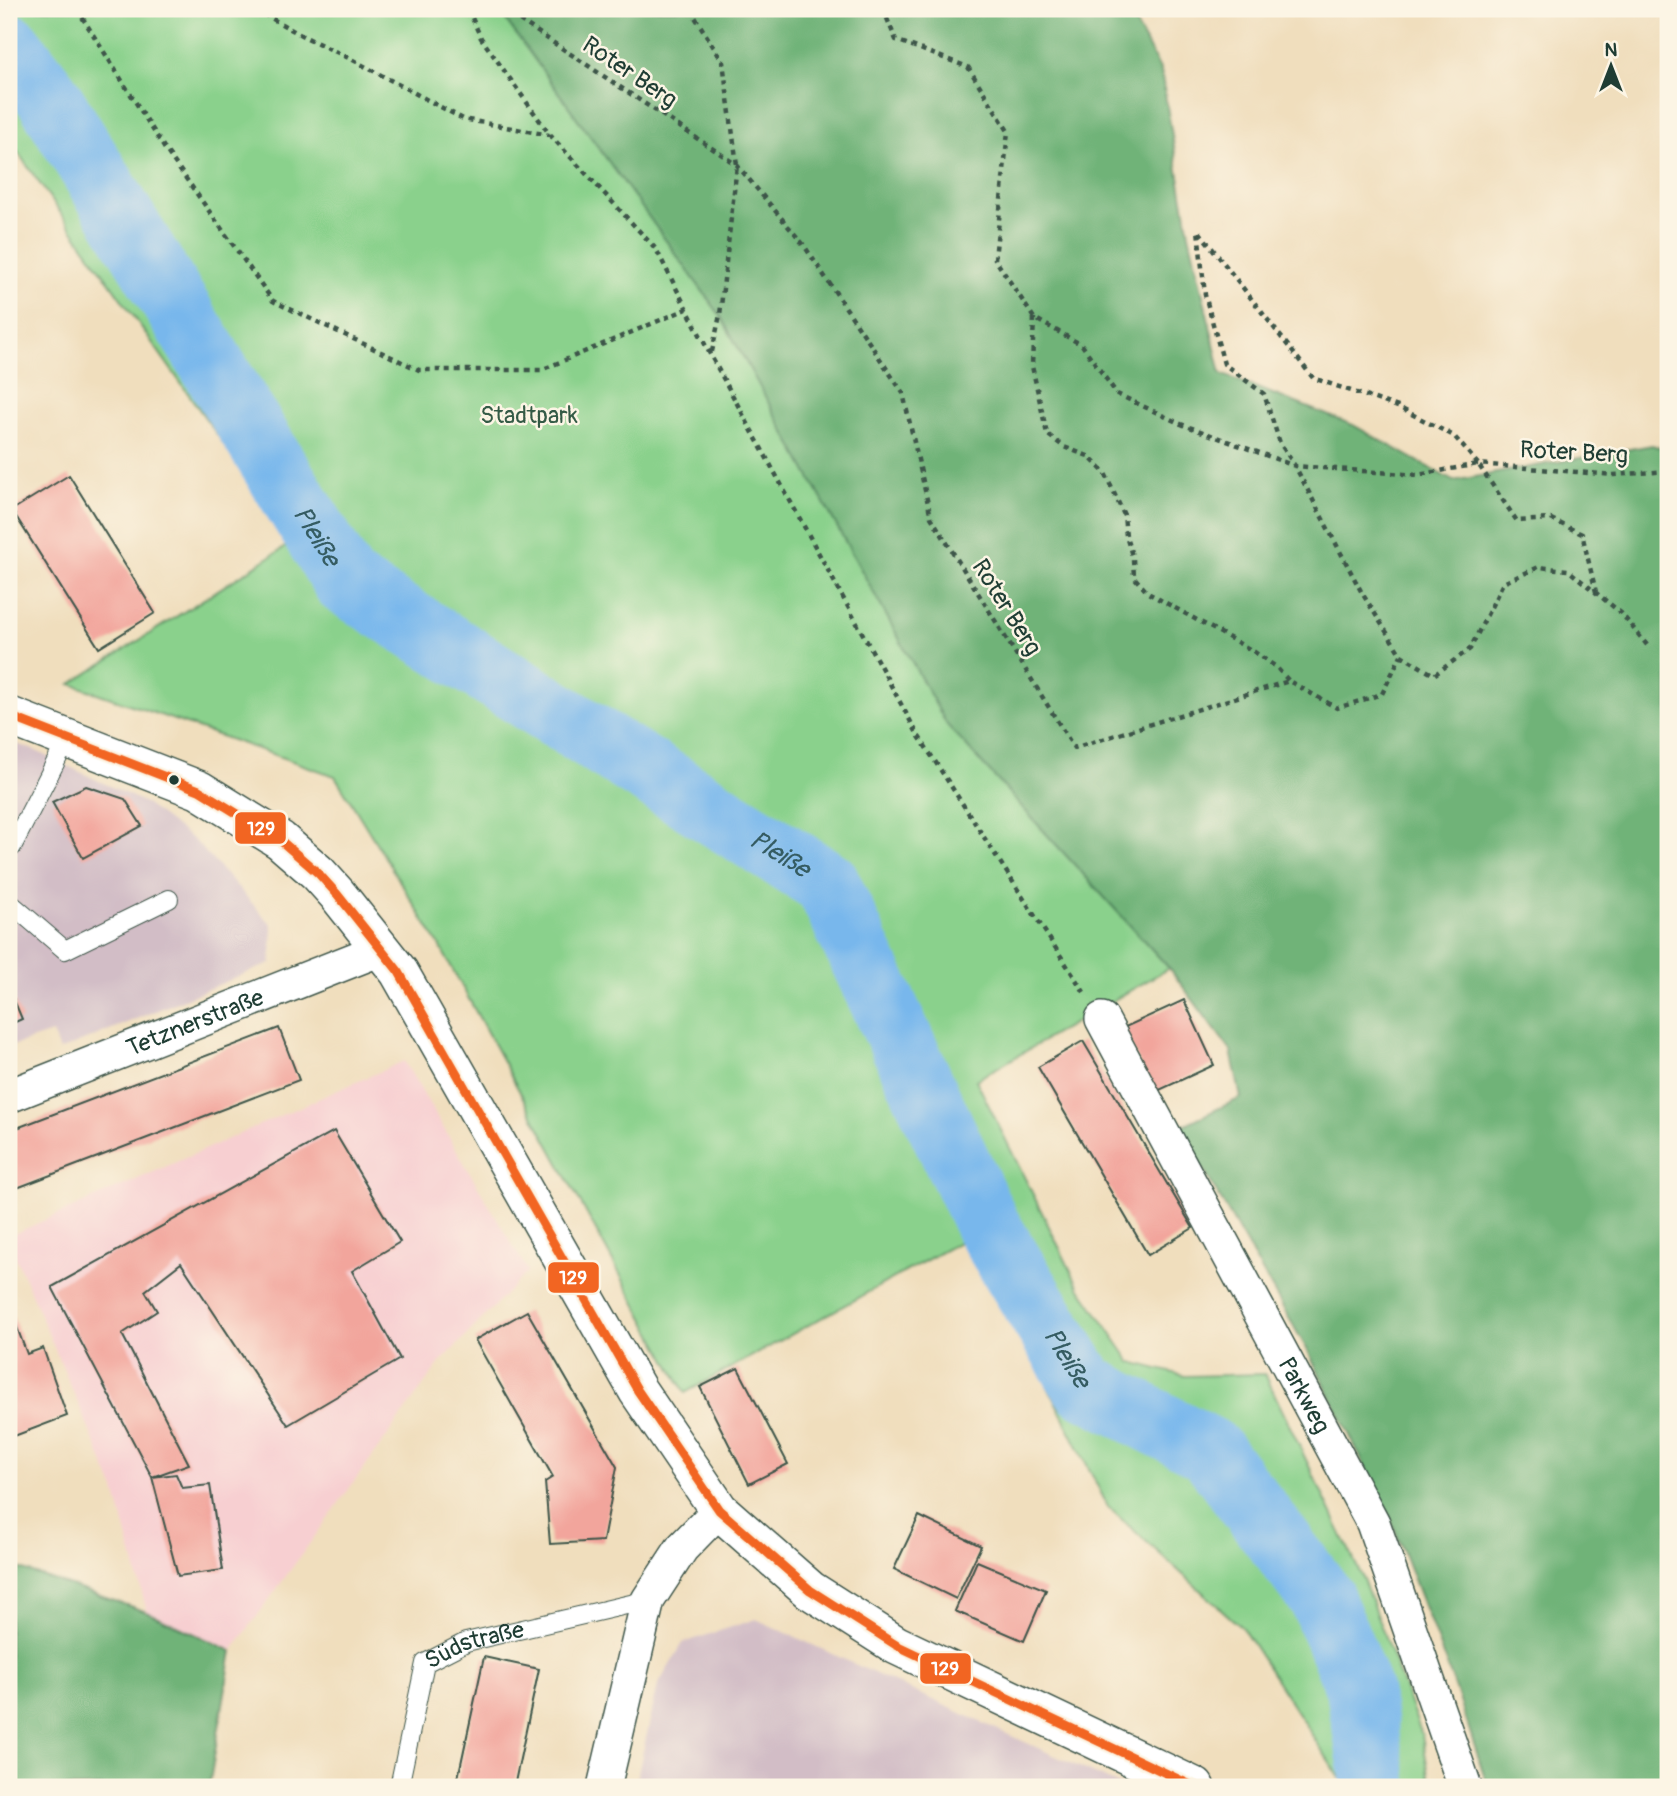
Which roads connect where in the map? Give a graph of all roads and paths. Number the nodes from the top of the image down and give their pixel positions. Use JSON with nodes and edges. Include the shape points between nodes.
{"nodes":[{"id":1,"x":77,"y":9,"type":"edge"},
{"id":2,"x":255,"y":9,"type":"edge"},
{"id":3,"x":468,"y":9,"type":"edge"},
{"id":4,"x":503,"y":9,"type":"edge"},
{"id":5,"x":690,"y":9,"type":"edge"},
{"id":6,"x":883,"y":9,"type":"edge"},
{"id":7,"x":550,"y":135,"type":"junction"},
{"id":8,"x":737,"y":165,"type":"junction"},
{"id":9,"x":687,"y":309,"type":"junction"},
{"id":10,"x":1034,"y":318,"type":"junction"},
{"id":11,"x":711,"y":356,"type":"junction"},
{"id":12,"x":1478,"y":464,"type":"junction"},
{"id":13,"x":1295,"y":466,"type":"junction"},
{"id":14,"x":1668,"y":471,"type":"edge"},
{"id":15,"x":1596,"y":593,"type":"junction"},
{"id":16,"x":1647,"y":645,"type":"dead end"},
{"id":17,"x":1401,"y":655,"type":"junction"},
{"id":18,"x":1289,"y":681,"type":"junction"},
{"id":19,"x":9,"y":716,"type":"edge"},
{"id":20,"x":68,"y":738,"type":"junction"},
{"id":21,"x":9,"y":849,"type":"edge"},
{"id":22,"x":169,"y":899,"type":"dead end"},
{"id":23,"x":9,"y":902,"type":"edge"},
{"id":24,"x":380,"y":949,"type":"junction"},
{"id":25,"x":1102,"y":1019,"type":"joint"},
{"id":26,"x":9,"y":1096,"type":"edge"},
{"id":27,"x":719,"y":1510,"type":"junction"},
{"id":28,"x":648,"y":1600,"type":"junction"},
{"id":29,"x":399,"y":1787,"type":"edge"},
{"id":30,"x":604,"y":1787,"type":"edge"},
{"id":31,"x":1195,"y":1787,"type":"edge"},
{"id":32,"x":1465,"y":1787,"type":"edge"}],
"edges":[{"from":1,"to":9,"type":"path","via":[[165,149],[273,301],[419,370],[541,370]]},
{"from":2,"to":7,"type":"path","via":[[463,119]]},
{"from":3,"to":7,"type":"path","via":[[481,38]]},
{"from":4,"to":8,"type":"path","name":"Roter Berg"},
{"from":5,"to":8,"type":"path","via":[[723,62]]},
{"from":6,"to":10,"type":"path","via":[[896,40],[968,66],[1007,131],[995,259]]},
{"from":7,"to":9,"type":"path","via":[[656,249]]},
{"from":8,"to":11,"type":"path"},
{"from":8,"to":18,"type":"path","name":"Roter Berg","via":[[803,244],[903,393],[930,517],[1074,748]]},
{"from":9,"to":11,"type":"path"},
{"from":10,"to":13,"type":"path","via":[[1082,345],[1117,394],[1181,424]]},
{"from":10,"to":18,"type":"path","via":[[1032,366],[1047,434],[1088,456],[1105,473],[1124,515],[1134,577],[1148,593],[1253,651]]},
{"from":11,"to":25,"type":"path","via":[[918,735]]},
{"from":12,"to":13,"type":"path","via":[[1418,475]]},
{"from":12,"to":13,"type":"path","name":"Roter Berg","via":[[1454,436],[1420,418],[1313,377],[1198,230],[1205,295],[1224,365],[1264,394],[1280,443]]},
{"from":12,"to":14,"type":"path","name":"Roter Berg","via":[[1614,475]]},
{"from":12,"to":15,"type":"path","name":"Roter Berg","via":[[1517,521],[1551,519],[1582,534]]},
{"from":13,"to":17,"type":"path","name":"Roter Berg","via":[[1362,593]]},
{"from":15,"to":16,"type":"path","name":"Roter Berg","via":[[1621,613]]},
{"from":15,"to":17,"type":"path","name":"Roter Berg","via":[[1568,570],[1539,567],[1503,583],[1470,649],[1434,675]]},
{"from":17,"to":18,"type":"path","via":[[1382,694],[1337,708]]},
{"from":19,"to":20,"type":"main road"},
{"from":20,"to":21,"type":"lane"},
{"from":20,"to":24,"type":"main road","via":[[198,790],[280,840],[318,873]]},
{"from":22,"to":23,"type":"lane","via":[[65,950]]},
{"from":24,"to":26,"type":"street","name":"Tetznerstraße"},
{"from":24,"to":27,"type":"main road","via":[[399,972],[638,1391]]},
{"from":25,"to":32,"type":"street","name":"Parkweg","via":[[1373,1523]]},
{"from":27,"to":28,"type":"street","via":[[682,1548]]},
{"from":27,"to":31,"type":"main road","via":[[810,1590],[896,1644]]},
{"from":28,"to":29,"type":"lane","name":"Südstraße","via":[[466,1642],[425,1663]]},
{"from":28,"to":30,"type":"street"}]}
